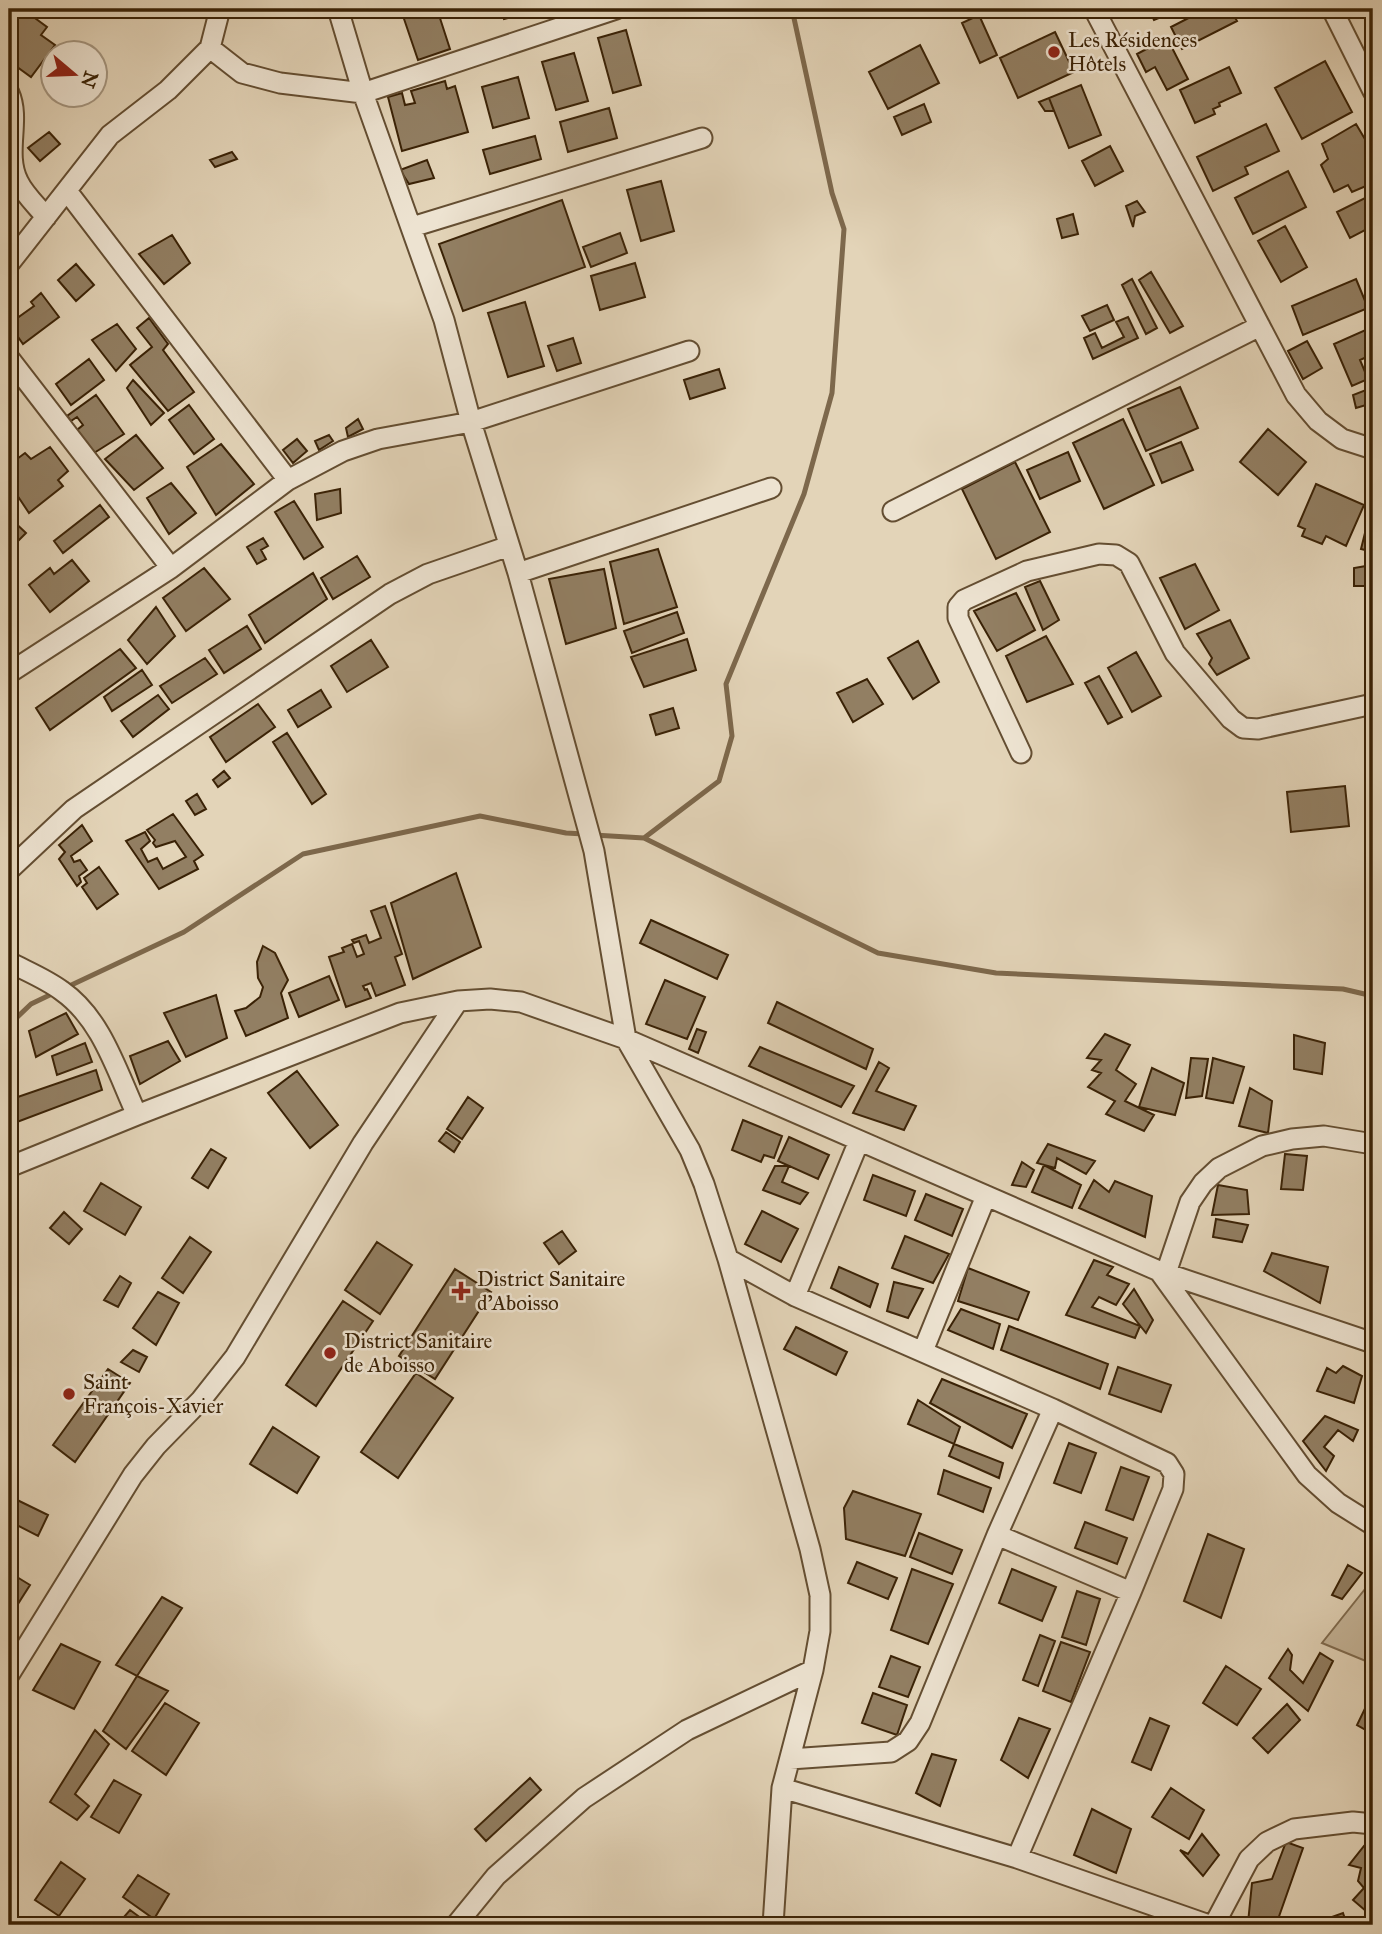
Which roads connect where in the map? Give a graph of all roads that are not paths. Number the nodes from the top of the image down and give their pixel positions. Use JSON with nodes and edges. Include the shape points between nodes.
{"nodes":[{"id":1,"x":220,"y":9,"type":"edge"},
{"id":2,"x":338,"y":9,"type":"edge"},
{"id":3,"x":616,"y":9,"type":"edge"},
{"id":4,"x":1094,"y":9,"type":"edge"},
{"id":5,"x":1332,"y":9,"type":"edge"},
{"id":6,"x":210,"y":48,"type":"junction"},
{"id":7,"x":1373,"y":91,"type":"edge"},
{"id":8,"x":9,"y":93,"type":"edge"},
{"id":9,"x":363,"y":93,"type":"junction"},
{"id":10,"x":702,"y":138,"type":"dead end"},
{"id":11,"x":66,"y":191,"type":"junction"},
{"id":12,"x":46,"y":217,"type":"junction"},
{"id":13,"x":412,"y":227,"type":"junction"},
{"id":14,"x":9,"y":264,"type":"edge"},
{"id":15,"x":1260,"y":326,"type":"junction"},
{"id":16,"x":689,"y":351,"type":"dead end"},
{"id":17,"x":9,"y":358,"type":"edge"},
{"id":18,"x":471,"y":422,"type":"junction"},
{"id":19,"x":1373,"y":449,"type":"edge"},
{"id":20,"x":288,"y":480,"type":"junction"},
{"id":21,"x":771,"y":488,"type":"dead end"},
{"id":22,"x":893,"y":511,"type":"dead end"},
{"id":23,"x":509,"y":546,"type":"junction"},
{"id":24,"x":171,"y":569,"type":"junction"},
{"id":25,"x":518,"y":573,"type":"junction"},
{"id":26,"x":9,"y":673,"type":"edge"},
{"id":27,"x":1373,"y":704,"type":"edge"},
{"id":28,"x":1021,"y":753,"type":"dead end"},
{"id":29,"x":9,"y":870,"type":"edge"},
{"id":30,"x":9,"y":962,"type":"edge"},
{"id":31,"x":458,"y":1001,"type":"junction"},
{"id":32,"x":626,"y":1039,"type":"junction"},
{"id":33,"x":136,"y":1115,"type":"junction"},
{"id":34,"x":859,"y":1141,"type":"junction"},
{"id":35,"x":1373,"y":1144,"type":"edge"},
{"id":36,"x":9,"y":1167,"type":"edge"},
{"id":37,"x":986,"y":1196,"type":"junction"},
{"id":38,"x":728,"y":1259,"type":"junction"},
{"id":39,"x":1162,"y":1272,"type":"junction"},
{"id":40,"x":795,"y":1296,"type":"junction"},
{"id":41,"x":1373,"y":1343,"type":"edge"},
{"id":42,"x":923,"y":1351,"type":"junction"},
{"id":43,"x":1053,"y":1409,"type":"junction"},
{"id":44,"x":1373,"y":1523,"type":"edge"},
{"id":45,"x":997,"y":1535,"type":"junction"},
{"id":46,"x":1131,"y":1592,"type":"junction"},
{"id":47,"x":813,"y":1670,"type":"junction"},
{"id":48,"x":9,"y":1675,"type":"edge"},
{"id":49,"x":790,"y":1759,"type":"junction"},
{"id":50,"x":782,"y":1788,"type":"junction"},
{"id":51,"x":1373,"y":1824,"type":"edge"},
{"id":52,"x":1017,"y":1858,"type":"junction"},
{"id":53,"x":456,"y":1925,"type":"edge"},
{"id":54,"x":773,"y":1925,"type":"edge"},
{"id":55,"x":1212,"y":1925,"type":"edge"}],
"edges":[{"from":1,"to":6,"type":"street"},
{"from":2,"to":9,"type":"street"},
{"from":3,"to":9,"type":"street"},
{"from":4,"to":15,"type":"street"},
{"from":5,"to":7,"type":"street"},
{"from":6,"to":9,"type":"street","via":[[242,73],[280,83]]},
{"from":6,"to":11,"type":"street","via":[[168,90],[110,135]]},
{"from":8,"to":12,"type":"street","via":[[18,182]]},
{"from":9,"to":13,"type":"street"},
{"from":10,"to":13,"type":"street"},
{"from":11,"to":12,"type":"street"},
{"from":11,"to":20,"type":"street"},
{"from":12,"to":14,"type":"street"},
{"from":13,"to":18,"type":"street","via":[[444,320]]},
{"from":15,"to":19,"type":"street","via":[[1296,395],[1318,421],[1342,439]]},
{"from":15,"to":22,"type":"street"},
{"from":16,"to":18,"type":"street"},
{"from":17,"to":24,"type":"street"},
{"from":18,"to":20,"type":"street","via":[[378,439],[343,451]]},
{"from":18,"to":23,"type":"street"},
{"from":20,"to":24,"type":"street"},
{"from":21,"to":25,"type":"street"},
{"from":23,"to":25,"type":"street"},
{"from":23,"to":29,"type":"street","via":[[428,574],[390,594],[74,809]]},
{"from":24,"to":26,"type":"street"},
{"from":25,"to":32,"type":"street","via":[[594,851]]},
{"from":27,"to":28,"type":"street","via":[[1258,729],[1242,728],[1175,653],[1129,563],[1116,555],[1099,554],[1027,571],[958,607],[958,618]]},
{"from":30,"to":33,"type":"street","via":[[62,991],[83,1010],[99,1031]]},
{"from":31,"to":32,"type":"street","via":[[520,1002]]},
{"from":31,"to":33,"type":"street","via":[[400,1013]]},
{"from":31,"to":48,"type":"street","via":[[363,1143],[235,1357],[133,1475]]},
{"from":32,"to":34,"type":"street"},
{"from":32,"to":38,"type":"street","via":[[690,1150]]},
{"from":33,"to":36,"type":"street"},
{"from":34,"to":37,"type":"street"},
{"from":34,"to":40,"type":"street"},
{"from":35,"to":39,"type":"street","via":[[1324,1136],[1292,1139],[1262,1146],[1219,1168],[1190,1202]]},
{"from":37,"to":39,"type":"street"},
{"from":37,"to":42,"type":"street"},
{"from":38,"to":40,"type":"street"},
{"from":38,"to":47,"type":"street","via":[[820,1595]]},
{"from":39,"to":41,"type":"street"},
{"from":39,"to":44,"type":"street","via":[[1307,1475],[1338,1503]]},
{"from":40,"to":42,"type":"street"},
{"from":42,"to":43,"type":"street"},
{"from":43,"to":45,"type":"street"},
{"from":43,"to":46,"type":"street","via":[[1167,1462],[1174,1474],[1173,1489]]},
{"from":45,"to":46,"type":"street"},
{"from":45,"to":49,"type":"street","via":[[920,1723],[908,1741],[891,1752]]},
{"from":46,"to":52,"type":"street"},
{"from":47,"to":49,"type":"street"},
{"from":47,"to":53,"type":"street","via":[[687,1730],[584,1798],[496,1876]]},
{"from":49,"to":50,"type":"street"},
{"from":50,"to":52,"type":"street"},
{"from":50,"to":54,"type":"street"},
{"from":51,"to":55,"type":"street","via":[[1294,1829],[1267,1842],[1249,1860]]},
{"from":52,"to":55,"type":"street"}]}
